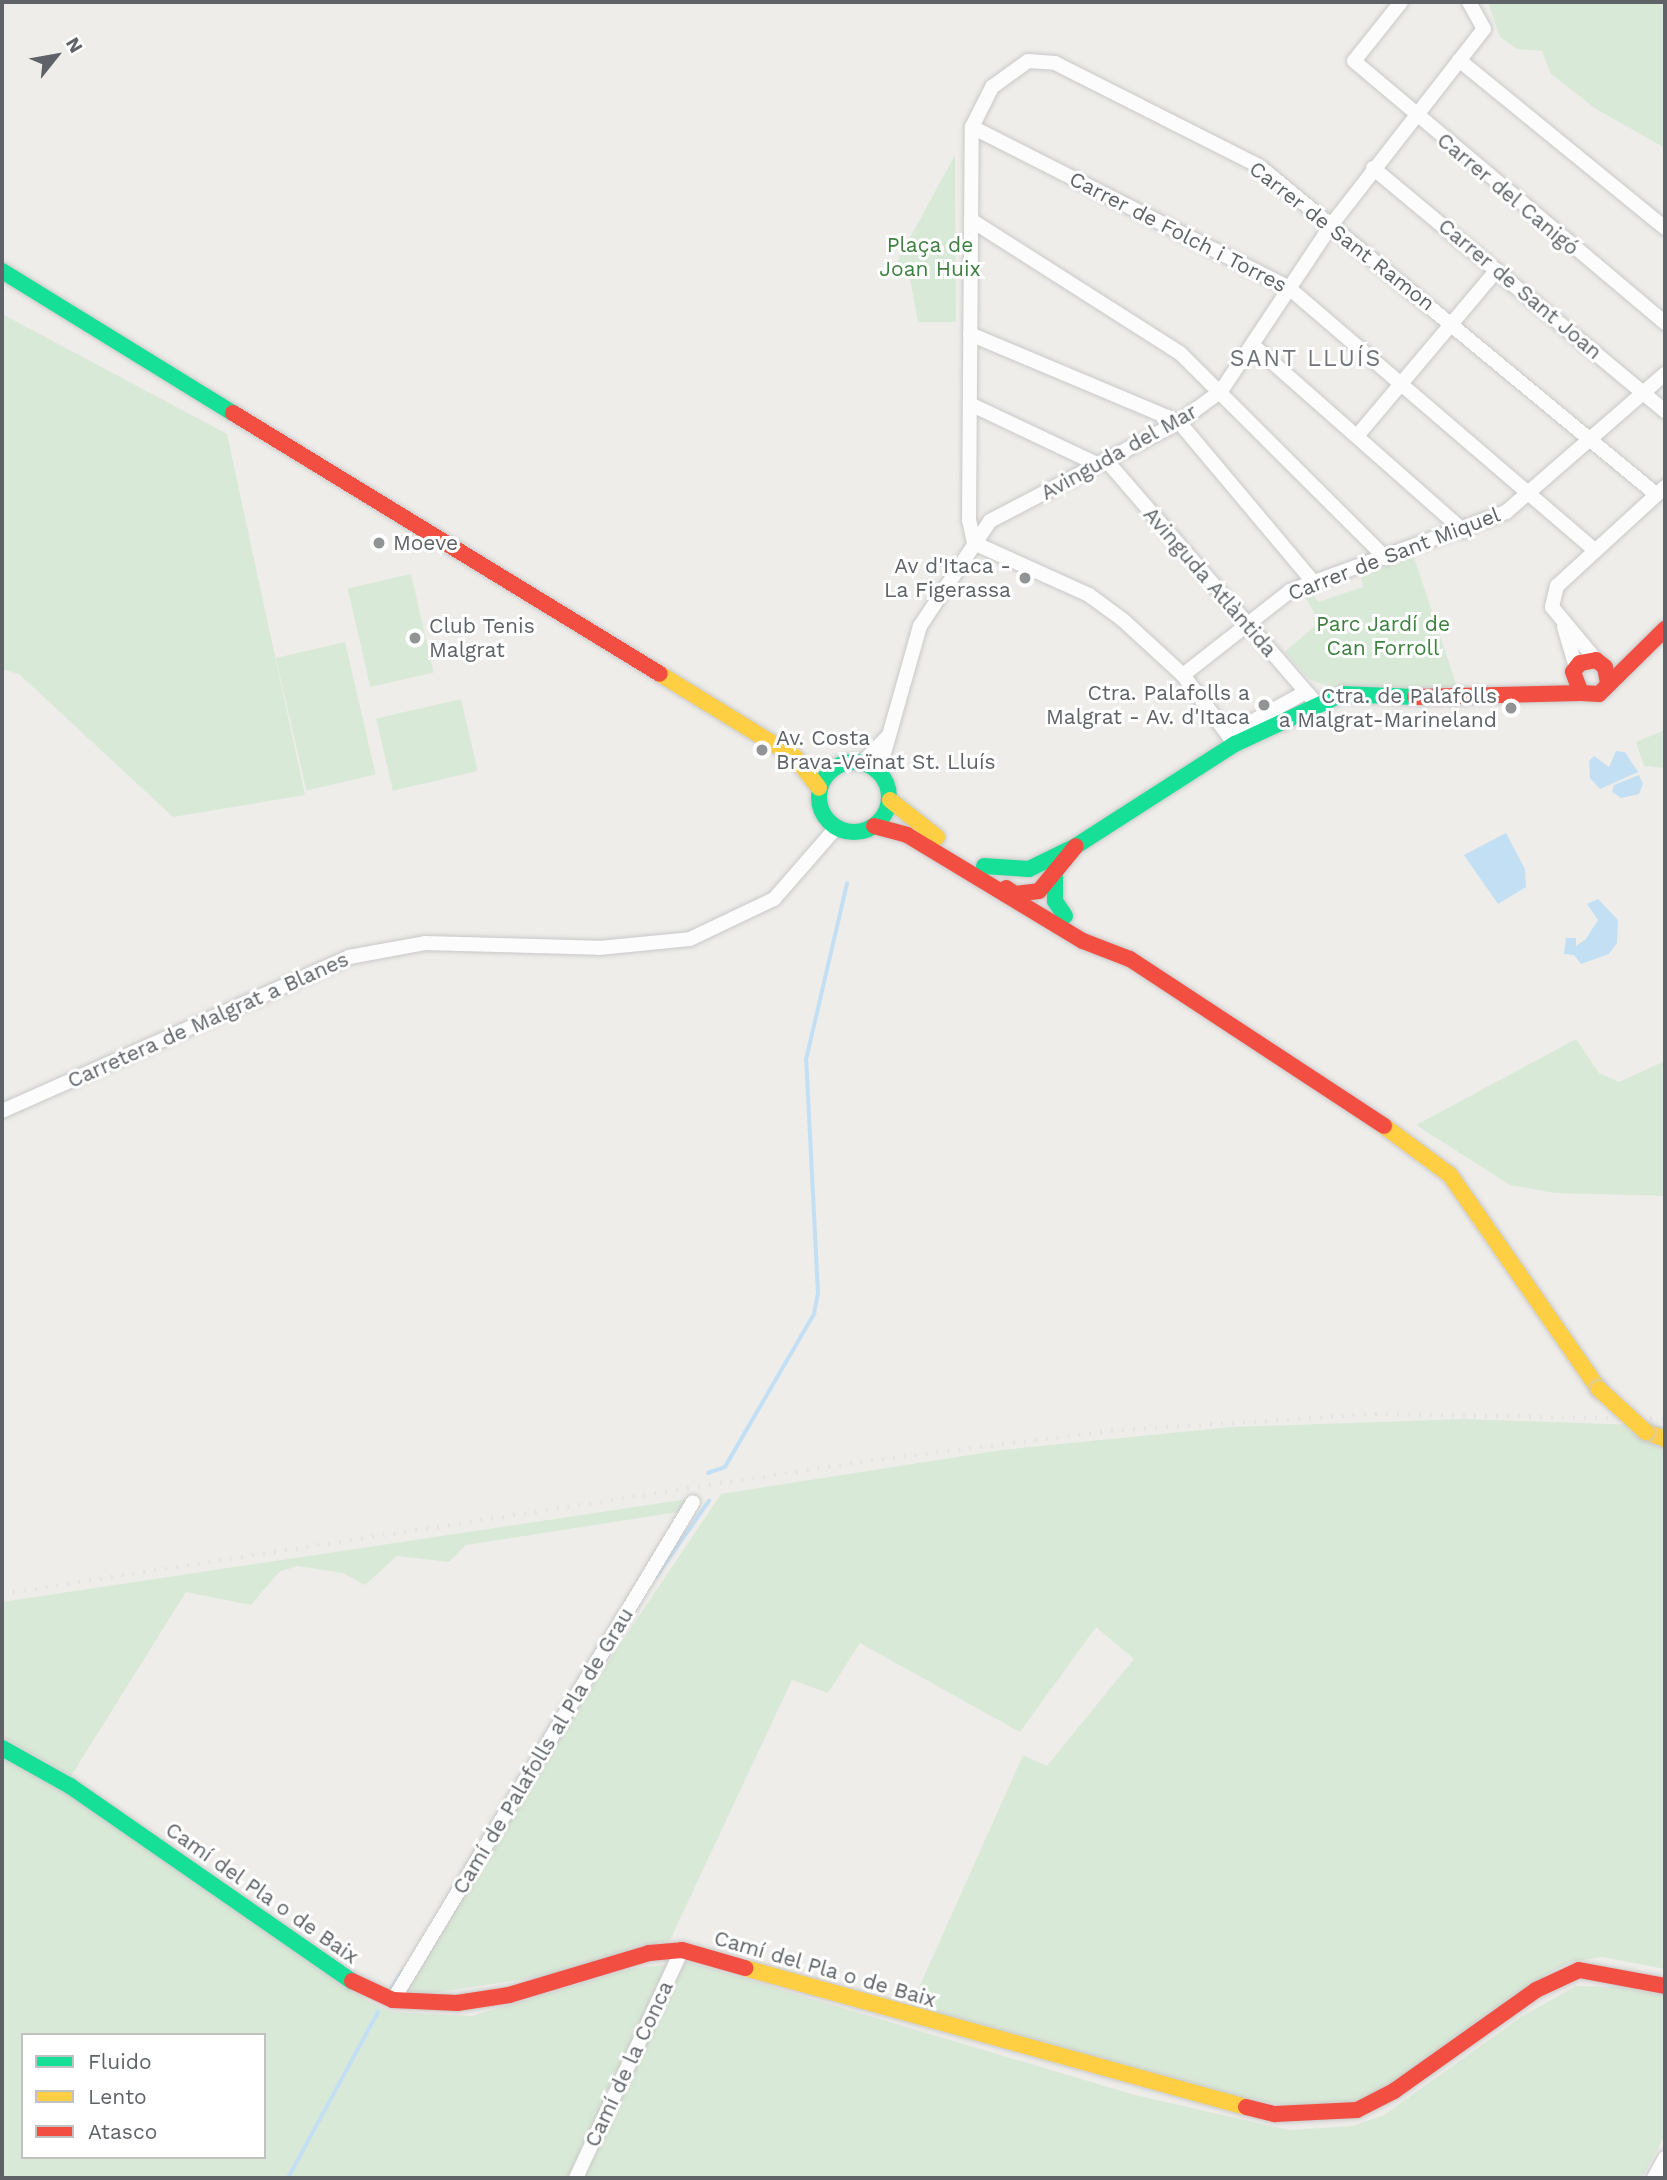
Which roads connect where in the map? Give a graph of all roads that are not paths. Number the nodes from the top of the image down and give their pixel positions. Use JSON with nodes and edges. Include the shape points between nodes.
{"nodes":[{"id":1,"x":1401,"y":2,"type":"edge"},
{"id":2,"x":1469,"y":2,"type":"edge"},
{"id":3,"x":1459,"y":60,"type":"junction"},
{"id":4,"x":1414,"y":116,"type":"junction"},
{"id":5,"x":972,"y":127,"type":"junction"},
{"id":6,"x":1373,"y":168,"type":"junction"},
{"id":7,"x":971,"y":220,"type":"junction"},
{"id":8,"x":1332,"y":225,"type":"junction"},
{"id":9,"x":1665,"y":228,"type":"edge"},
{"id":10,"x":1497,"y":270,"type":"junction"},
{"id":11,"x":2,"y":271,"type":"edge"},
{"id":12,"x":1289,"y":288,"type":"junction"},
{"id":13,"x":1665,"y":323,"type":"edge"},
{"id":14,"x":1452,"y":324,"type":"junction"},
{"id":15,"x":970,"y":334,"type":"junction"},
{"id":16,"x":1254,"y":346,"type":"junction"},
{"id":17,"x":1665,"y":374,"type":"edge"},
{"id":18,"x":1402,"y":383,"type":"junction"},
{"id":19,"x":1221,"y":391,"type":"junction"},
{"id":20,"x":1644,"y":392,"type":"junction"},
{"id":21,"x":970,"y":404,"type":"junction"},
{"id":22,"x":1665,"y":411,"type":"edge"},
{"id":23,"x":1179,"y":422,"type":"junction"},
{"id":24,"x":1357,"y":436,"type":"junction"},
{"id":25,"x":1589,"y":438,"type":"junction"},
{"id":26,"x":1101,"y":462,"type":"junction"},
{"id":27,"x":1530,"y":489,"type":"junction"},
{"id":28,"x":1661,"y":491,"type":"edge"},
{"id":29,"x":1464,"y":531,"type":"junction"},
{"id":30,"x":974,"y":542,"type":"junction"},
{"id":31,"x":1594,"y":549,"type":"junction"},
{"id":32,"x":1386,"y":558,"type":"junction"},
{"id":33,"x":1314,"y":583,"type":"junction"},
{"id":34,"x":1560,"y":620,"type":"junction"},
{"id":35,"x":1245,"y":625,"type":"junction"},
{"id":36,"x":1665,"y":629,"type":"edge"},
{"id":37,"x":1634,"y":654,"type":"junction"},
{"id":38,"x":1597,"y":661,"type":"junction"},
{"id":39,"x":1575,"y":668,"type":"junction"},
{"id":40,"x":1183,"y":676,"type":"junction"},
{"id":41,"x":1608,"y":683,"type":"junction"},
{"id":42,"x":1581,"y":693,"type":"junction"},
{"id":43,"x":1534,"y":694,"type":"junction"},
{"id":44,"x":1311,"y":697,"type":"junction"},
{"id":45,"x":888,"y":736,"type":"junction"},
{"id":46,"x":1231,"y":739,"type":"junction"},
{"id":47,"x":795,"y":757,"type":"junction"},
{"id":48,"x":863,"y":762,"type":"junction"},
{"id":49,"x":836,"y":765,"type":"junction"},
{"id":50,"x":879,"y":771,"type":"junction"},
{"id":51,"x":819,"y":788,"type":"junction"},
{"id":52,"x":890,"y":800,"type":"junction"},
{"id":53,"x":874,"y":826,"type":"junction"},
{"id":54,"x":836,"y":828,"type":"junction"},
{"id":55,"x":1076,"y":846,"type":"junction"},
{"id":56,"x":984,"y":866,"type":"junction"},
{"id":57,"x":1029,"y":869,"type":"junction"},
{"id":58,"x":967,"y":870,"type":"junction"},
{"id":59,"x":1055,"y":876,"type":"junction"},
{"id":60,"x":1028,"y":893,"type":"junction"},
{"id":61,"x":1065,"y":916,"type":"junction"},
{"id":62,"x":1078,"y":937,"type":"junction"},
{"id":63,"x":1107,"y":948,"type":"junction"},
{"id":64,"x":2,"y":1111,"type":"edge"},
{"id":65,"x":1665,"y":1439,"type":"edge"},
{"id":66,"x":693,"y":1502,"type":"dead end"},
{"id":67,"x":2,"y":1748,"type":"edge"},
{"id":68,"x":682,"y":1950,"type":"junction"},
{"id":69,"x":1665,"y":1986,"type":"edge"},
{"id":70,"x":393,"y":2000,"type":"junction"},
{"id":71,"x":1665,"y":2158,"type":"edge"},
{"id":72,"x":576,"y":2178,"type":"edge"},
{"id":73,"x":1654,"y":2178,"type":"edge"}],
"edges":[{"from":1,"to":4,"type":"street","name":"Carrer del Canigó","via":[[1354,61]]},
{"from":2,"to":3,"type":"street","name":"Avinguda del Mar","via":[[1484,29]]},
{"from":3,"to":4,"type":"street","name":"Avinguda del Mar"},
{"from":3,"to":9,"type":"street"},
{"from":4,"to":6,"type":"street","name":"Avinguda del Mar"},
{"from":4,"to":13,"type":"street","name":"Carrer del Canigó"},
{"from":5,"to":7,"type":"street"},
{"from":5,"to":8,"type":"street","name":"Carrer de Sant Ramon","via":[[992,87],[1028,61],[1055,63],[1259,166]]},
{"from":5,"to":12,"type":"street","name":"Carrer de Folch i Torres"},
{"from":6,"to":8,"type":"street","name":"Avinguda del Mar"},
{"from":6,"to":10,"type":"street","name":"Carrer de Sant Joan"},
{"from":7,"to":15,"type":"street"},
{"from":7,"to":19,"type":"street","via":[[1180,353]]},
{"from":8,"to":12,"type":"street","name":"Avinguda del Mar"},
{"from":8,"to":14,"type":"street","name":"Carrer de Sant Ramon"},
{"from":10,"to":14,"type":"street"},
{"from":10,"to":20,"type":"street","name":"Carrer de Sant Joan"},
{"from":11,"to":47,"type":"street"},
{"from":12,"to":16,"type":"street","name":"Avinguda del Mar"},
{"from":12,"to":18,"type":"street","name":"Carrer de Folch i Torres"},
{"from":14,"to":18,"type":"street"},
{"from":14,"to":25,"type":"street","name":"Carrer de Sant Ramon"},
{"from":15,"to":21,"type":"street"},
{"from":15,"to":23,"type":"street"},
{"from":16,"to":19,"type":"street","name":"Avinguda del Mar"},
{"from":16,"to":24,"type":"street"},
{"from":17,"to":20,"type":"street","name":"Carrer de Sant Miquel"},
{"from":18,"to":24,"type":"street"},
{"from":18,"to":27,"type":"street","name":"Carrer de Folch i Torres"},
{"from":19,"to":23,"type":"street","name":"Avinguda del Mar"},
{"from":19,"to":32,"type":"street"},
{"from":20,"to":22,"type":"street","name":"Carrer de Sant Joan"},
{"from":20,"to":25,"type":"street","name":"Carrer de Sant Miquel"},
{"from":21,"to":26,"type":"street"},
{"from":21,"to":30,"type":"street","via":[[969,520]]},
{"from":23,"to":26,"type":"street","name":"Avinguda del Mar"},
{"from":23,"to":33,"type":"street"},
{"from":24,"to":29,"type":"street"},
{"from":25,"to":27,"type":"street","name":"Carrer de Sant Miquel"},
{"from":25,"to":28,"type":"street","name":"Carrer de Sant Ramon"},
{"from":26,"to":30,"type":"street","name":"Avinguda del Mar","via":[[990,521]]},
{"from":26,"to":35,"type":"street","name":"Avinguda Atlàntida"},
{"from":27,"to":29,"type":"street","name":"Carrer de Sant Miquel","via":[[1506,512]]},
{"from":27,"to":31,"type":"street","name":"Carrer de Folch i Torres"},
{"from":28,"to":31,"type":"street"},
{"from":29,"to":32,"type":"street","name":"Carrer de Sant Miquel"},
{"from":30,"to":40,"type":"street","via":[[1088,595],[1156,646]]},
{"from":30,"to":45,"type":"street","name":"Avinguda del Mar","via":[[920,626]]},
{"from":31,"to":34,"type":"street","via":[[1557,586],[1552,607]]},
{"from":32,"to":33,"type":"street","name":"Carrer de Sant Miquel"},
{"from":33,"to":35,"type":"street","name":"Carrer de Sant Miquel","via":[[1290,591]]},
{"from":34,"to":38,"type":"street"},
{"from":34,"to":39,"type":"street"},
{"from":35,"to":40,"type":"street","name":"Carrer de Sant Miquel"},
{"from":35,"to":44,"type":"street","name":"Avinguda Atlàntida"},
{"from":36,"to":37,"type":"street"},
{"from":37,"to":38,"type":"street"},
{"from":37,"to":41,"type":"street"},
{"from":38,"to":39,"type":"street"},
{"from":38,"to":41,"type":"street","via":[[1608,673]]},
{"from":39,"to":42,"type":"street","via":[[1573,683]]},
{"from":39,"to":43,"type":"street"},
{"from":40,"to":46,"type":"street"},
{"from":41,"to":42,"type":"street","via":[[1599,694]]},
{"from":42,"to":43,"type":"street"},
{"from":43,"to":44,"type":"street","via":[[1470,700],[1342,694]]},
{"from":44,"to":46,"type":"street"},
{"from":45,"to":48,"type":"street","name":"Avinguda del Mar"},
{"from":45,"to":50,"type":"street","name":"Avinguda del Mar"},
{"from":46,"to":55,"type":"street"},
{"from":47,"to":49,"type":"street"},
{"from":47,"to":51,"type":"street"},
{"from":48,"to":49,"type":"street"},
{"from":48,"to":50,"type":"street"},
{"from":49,"to":51,"type":"street"},
{"from":50,"to":52,"type":"street"},
{"from":51,"to":54,"type":"street","via":[[821,812]]},
{"from":52,"to":53,"type":"street"},
{"from":52,"to":56,"type":"street","via":[[911,822]]},
{"from":53,"to":54,"type":"street","via":[[862,832]]},
{"from":53,"to":58,"type":"street","via":[[907,835]]},
{"from":54,"to":64,"type":"street","name":"Carretera de Malgrat a Blanes","via":[[774,899],[690,939],[599,948],[425,943],[349,957]]},
{"from":55,"to":57,"type":"street"},
{"from":55,"to":59,"type":"street"},
{"from":56,"to":57,"type":"street"},
{"from":56,"to":60,"type":"street"},
{"from":57,"to":60,"type":"street","via":[[1024,884]]},
{"from":58,"to":60,"type":"street","via":[[982,873],[1015,894]]},
{"from":58,"to":62,"type":"street"},
{"from":59,"to":60,"type":"street"},
{"from":59,"to":61,"type":"street","via":[[1055,901]]},
{"from":60,"to":61,"type":"street"},
{"from":60,"to":62,"type":"street"},
{"from":61,"to":63,"type":"street"},
{"from":62,"to":63,"type":"street"},
{"from":63,"to":65,"type":"street","bridge":true,"via":[[1402,1138],[1450,1175],[1599,1389],[1646,1432]]},
{"from":66,"to":70,"type":"street","name":"Camí de Palafolls al Pla de Grau"},
{"from":67,"to":70,"type":"street","name":"Camí del Pla o de Baix","via":[[70,1786],[371,1994]]},
{"from":68,"to":69,"type":"street","name":"Camí del Pla o de Baix","via":[[1127,2078],[1275,2114],[1357,2110],[1444,2060],[1536,1990],[1579,1970]]},
{"from":68,"to":70,"type":"street","name":"Camí del Pla o de Baix","via":[[649,1953],[509,1995],[457,2003]]},
{"from":68,"to":72,"type":"street","name":"Camí de la Conca"},
{"from":71,"to":73,"type":"street"}]}
